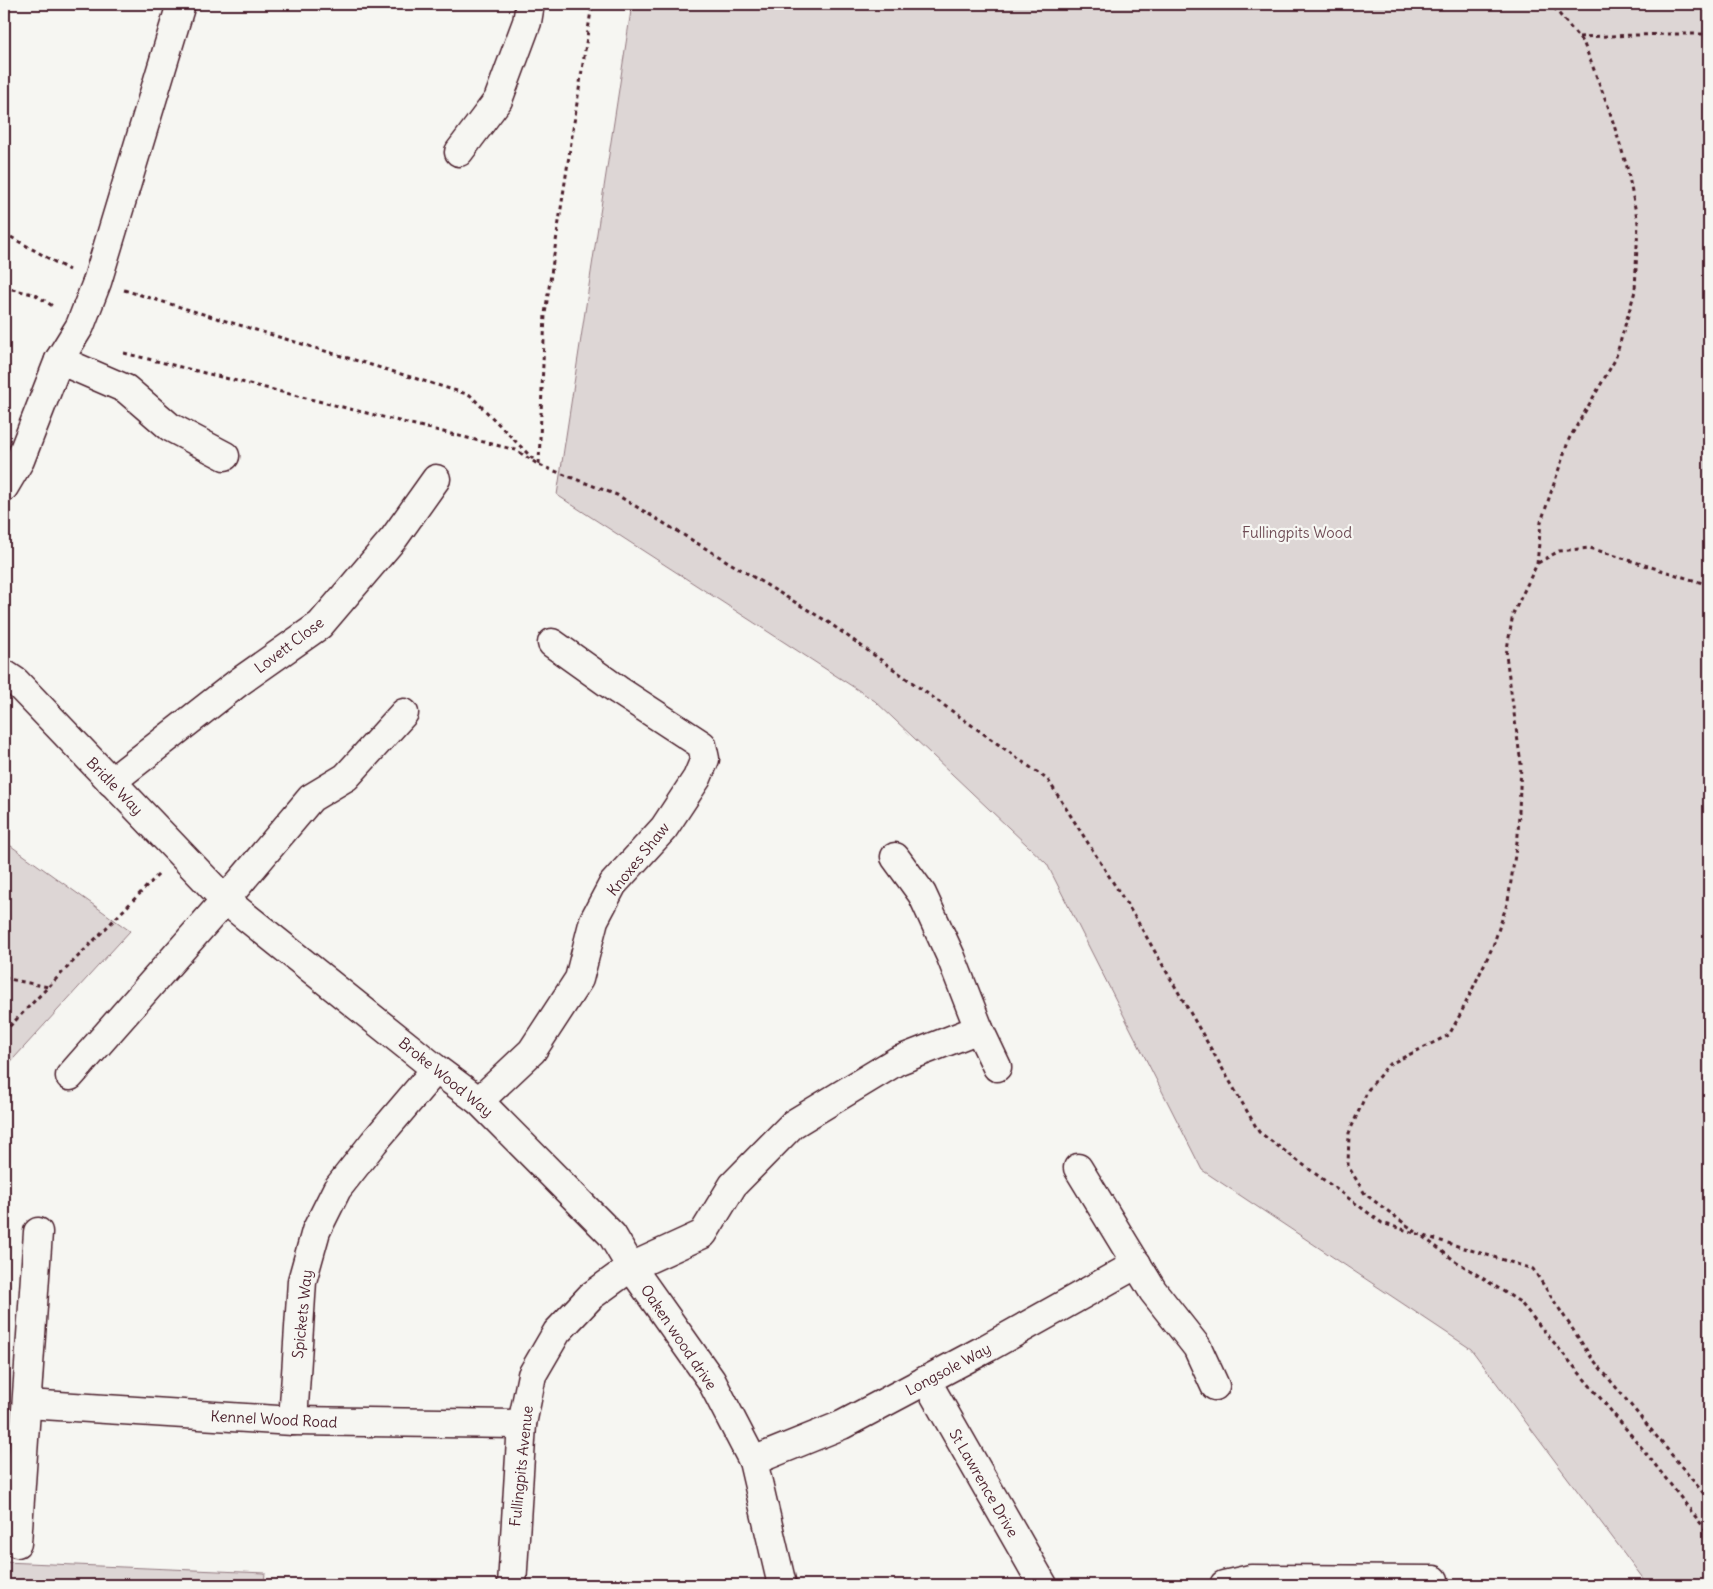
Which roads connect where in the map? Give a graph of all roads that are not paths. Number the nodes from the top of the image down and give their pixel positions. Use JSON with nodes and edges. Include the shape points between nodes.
{"nodes":[{"id":1,"x":181,"y":4,"type":"edge"},
{"id":2,"x":530,"y":4,"type":"edge"},
{"id":3,"x":459,"y":152,"type":"dead end"},
{"id":4,"x":59,"y":360,"type":"junction"},
{"id":5,"x":225,"y":456,"type":"dead end"},
{"id":6,"x":436,"y":479,"type":"dead end"},
{"id":7,"x":4,"y":486,"type":"edge"},
{"id":8,"x":552,"y":643,"type":"dead end"},
{"id":9,"x":4,"y":674,"type":"edge"},
{"id":10,"x":404,"y":713,"type":"dead end"},
{"id":11,"x":111,"y":782,"type":"junction"},
{"id":12,"x":895,"y":857,"type":"dead end"},
{"id":13,"x":231,"y":905,"type":"junction"},
{"id":14,"x":979,"y":1029,"type":"junction"},
{"id":15,"x":997,"y":1067,"type":"dead end"},
{"id":16,"x":436,"y":1069,"type":"junction"},
{"id":17,"x":70,"y":1076,"type":"dead end"},
{"id":18,"x":479,"y":1101,"type":"junction"},
{"id":19,"x":1078,"y":1168,"type":"dead end"},
{"id":20,"x":38,"y":1232,"type":"dead end"},
{"id":21,"x":1136,"y":1264,"type":"junction"},
{"id":22,"x":631,"y":1267,"type":"junction"},
{"id":23,"x":926,"y":1380,"type":"junction"},
{"id":24,"x":1215,"y":1386,"type":"dead end"},
{"id":25,"x":27,"y":1404,"type":"junction"},
{"id":26,"x":293,"y":1421,"type":"junction"},
{"id":27,"x":522,"y":1424,"type":"junction"},
{"id":28,"x":752,"y":1461,"type":"junction"},
{"id":29,"x":17,"y":1543,"type":"dead end"},
{"id":30,"x":1434,"y":1580,"type":"dead end"},
{"id":31,"x":512,"y":1585,"type":"edge"},
{"id":32,"x":782,"y":1585,"type":"edge"},
{"id":33,"x":1043,"y":1585,"type":"edge"},
{"id":34,"x":1224,"y":1585,"type":"edge"}],
"edges":[{"from":1,"to":4,"type":"street","via":[[97,282],[80,326]]},
{"from":2,"to":3,"type":"street","via":[[498,100]]},
{"from":4,"to":5,"type":"street","via":[[126,389],[170,427]]},
{"from":4,"to":7,"type":"street","via":[[20,460]]},
{"from":6,"to":11,"type":"street","name":"Lovett Close","via":[[394,538],[320,626],[239,682]]},
{"from":8,"to":18,"type":"street","name":"Knoxes Shaw","via":[[702,745],[705,759],[697,778],[664,828],[613,884],[594,920],[579,979],[532,1050]]},
{"from":9,"to":11,"type":"street","name":"Bridle Way","via":[[16,682]]},
{"from":10,"to":13,"type":"street","via":[[346,777],[311,798]]},
{"from":11,"to":13,"type":"street","name":"Bridle Way"},
{"from":12,"to":14,"type":"street","via":[[922,894]]},
{"from":13,"to":16,"type":"street","name":"Broke Wood Way"},
{"from":13,"to":17,"type":"street"},
{"from":14,"to":15,"type":"street"},
{"from":14,"to":22,"type":"street","name":"Fullingpits Avenue","via":[[897,1061],[793,1124],[733,1185],[703,1234]]},
{"from":16,"to":18,"type":"street","name":"Broke Wood Way"},
{"from":16,"to":26,"type":"street","name":"Spickets Way","via":[[338,1189],[316,1231],[302,1281]]},
{"from":18,"to":22,"type":"street","name":"Broke Wood Way","via":[[612,1235]]},
{"from":19,"to":21,"type":"street"},
{"from":20,"to":25,"type":"street"},
{"from":21,"to":23,"type":"street","name":"Longsole Way"},
{"from":21,"to":24,"type":"street","via":[[1153,1292],[1196,1347]]},
{"from":22,"to":27,"type":"street","name":"Fullingpits Avenue","via":[[591,1296],[556,1332],[532,1375]]},
{"from":22,"to":28,"type":"street","name":"Oaken wood drive","via":[[711,1380]]},
{"from":23,"to":28,"type":"street","name":"Longsole Way","via":[[842,1425]]},
{"from":23,"to":33,"type":"street","name":"St Lawrence Drive"},
{"from":25,"to":26,"type":"street","name":"Kennel Wood Road"},
{"from":25,"to":29,"type":"street"},
{"from":26,"to":27,"type":"street","name":"Kennel Wood Road"},
{"from":27,"to":31,"type":"street","name":"Fullingpits Avenue"},
{"from":28,"to":32,"type":"street"},
{"from":30,"to":34,"type":"street","via":[[1250,1579]]}]}
